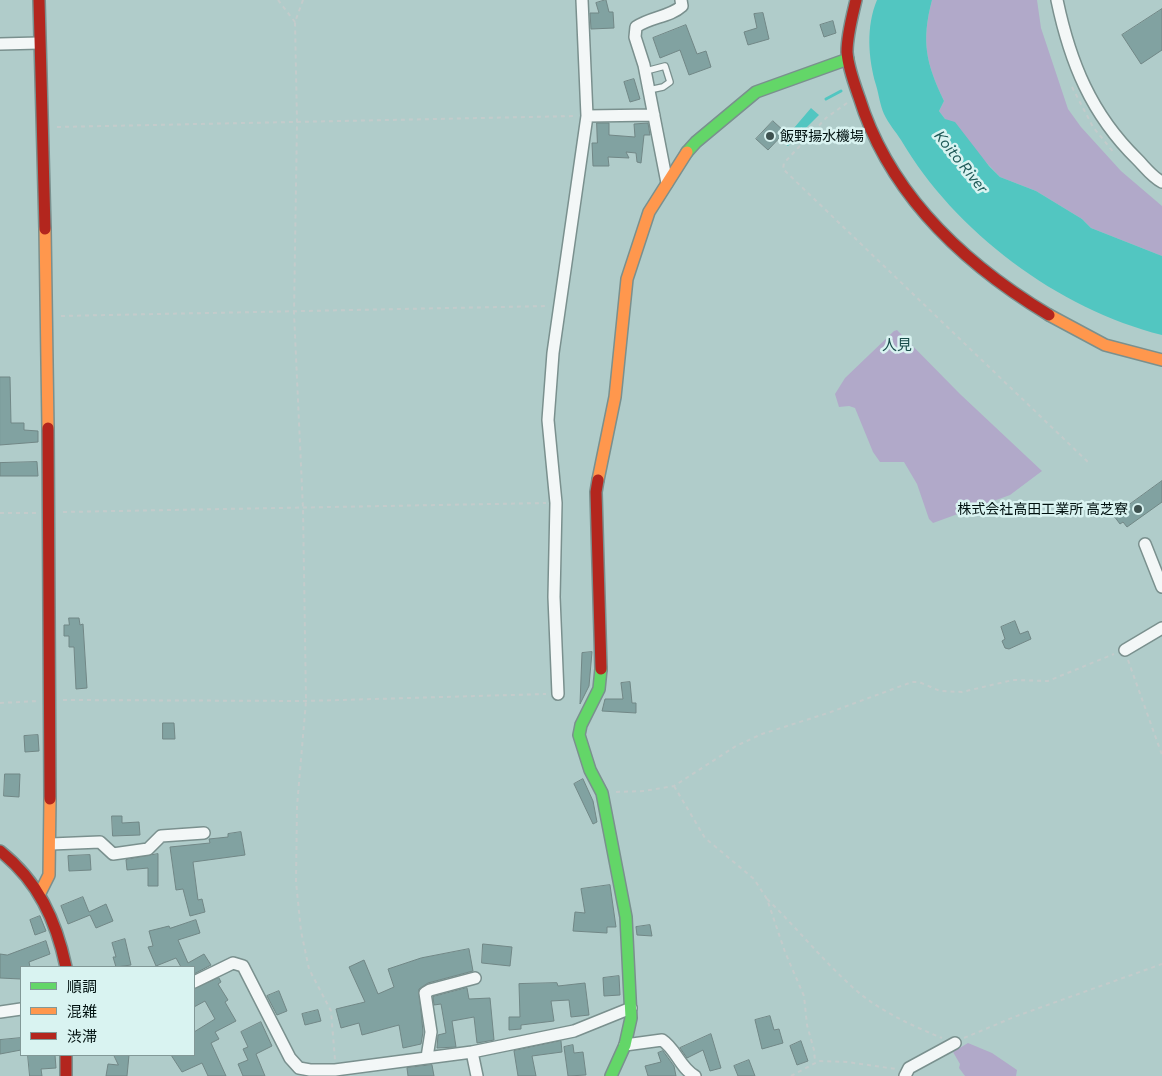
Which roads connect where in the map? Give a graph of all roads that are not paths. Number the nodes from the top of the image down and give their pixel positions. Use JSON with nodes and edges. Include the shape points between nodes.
{"nodes":[{"id":1,"x":39,"y":0,"type":"edge"},
{"id":2,"x":582,"y":0,"type":"edge"},
{"id":3,"x":681,"y":0,"type":"edge"},
{"id":4,"x":856,"y":0,"type":"edge"},
{"id":5,"x":1057,"y":0,"type":"edge"},
{"id":6,"x":39,"y":43,"type":"junction"},
{"id":7,"x":0,"y":44,"type":"edge"},
{"id":8,"x":848,"y":59,"type":"junction"},
{"id":9,"x":646,"y":71,"type":"junction"},
{"id":10,"x":649,"y":90,"type":"junction"},
{"id":11,"x":654,"y":115,"type":"junction"},
{"id":12,"x":587,"y":116,"type":"junction"},
{"id":13,"x":1161,"y":180,"type":"edge"},
{"id":14,"x":666,"y":183,"type":"junction"},
{"id":15,"x":1162,"y":360,"type":"edge"},
{"id":16,"x":1145,"y":544,"type":"dead end"},
{"id":17,"x":1162,"y":587,"type":"edge"},
{"id":18,"x":1162,"y":628,"type":"edge"},
{"id":19,"x":1124,"y":650,"type":"road end"},
{"id":20,"x":558,"y":694,"type":"road end"},
{"id":21,"x":204,"y":833,"type":"dead end"},
{"id":22,"x":51,"y":844,"type":"junction"},
{"id":23,"x":0,"y":851,"type":"edge"},
{"id":24,"x":40,"y":893,"type":"junction"},
{"id":25,"x":66,"y":966,"type":"edge"},
{"id":26,"x":475,"y":978,"type":"dead end"},
{"id":27,"x":195,"y":982,"type":"edge"},
{"id":28,"x":631,"y":1008,"type":"junction"},
{"id":29,"x":20,"y":1009,"type":"edge"},
{"id":30,"x":0,"y":1012,"type":"edge"},
{"id":31,"x":955,"y":1043,"type":"road end"},
{"id":32,"x":625,"y":1044,"type":"junction"},
{"id":33,"x":472,"y":1052,"type":"junction"},
{"id":34,"x":66,"y":1056,"type":"edge"},
{"id":35,"x":427,"y":1057,"type":"junction"},
{"id":36,"x":299,"y":1072,"type":"edge"},
{"id":37,"x":907,"y":1072,"type":"edge"},
{"id":38,"x":66,"y":1076,"type":"edge"},
{"id":39,"x":477,"y":1076,"type":"edge"},
{"id":40,"x":611,"y":1076,"type":"edge"},
{"id":41,"x":695,"y":1076,"type":"edge"}],
"edges":[{"from":1,"to":6,"type":"street"},
{"from":2,"to":12,"type":"street"},
{"from":3,"to":9,"type":"street","via":[[682,6],[677,11],[636,27],[635,37]]},
{"from":4,"to":8,"type":"street"},
{"from":5,"to":13,"type":"street","via":[[1084,88],[1106,124]]},
{"from":6,"to":7,"type":"street"},
{"from":6,"to":22,"type":"street","via":[[53,512]]},
{"from":8,"to":14,"type":"street","via":[[756,92],[696,142]]},
{"from":8,"to":15,"type":"street","via":[[858,99],[878,148],[927,219],[967,259],[1013,293],[1073,329],[1113,347]]},
{"from":9,"to":10,"type":"street"},
{"from":9,"to":10,"type":"lane","via":[[665,66],[670,82]]},
{"from":10,"to":11,"type":"street"},
{"from":11,"to":12,"type":"street"},
{"from":11,"to":14,"type":"street"},
{"from":12,"to":20,"type":"street","via":[[560,306],[548,420],[556,503],[554,597]]},
{"from":14,"to":28,"type":"street","via":[[649,212],[628,280],[615,397],[596,492],[601,678],[579,735],[590,770],[602,793],[626,917]]},
{"from":16,"to":17,"type":"street"},
{"from":18,"to":19,"type":"street"},
{"from":21,"to":22,"type":"street","via":[[161,836],[148,849],[113,854],[100,842]]},
{"from":22,"to":24,"type":"street","via":[[49,875]]},
{"from":23,"to":24,"type":"street","via":[[24,872]]},
{"from":24,"to":25,"type":"street","via":[[53,916]]},
{"from":26,"to":35,"type":"street","via":[[426,993],[432,1032]]},
{"from":27,"to":36,"type":"street","via":[[233,963],[243,966],[280,1043]]},
{"from":28,"to":32,"type":"street"},
{"from":28,"to":33,"type":"street","via":[[574,1031]]},
{"from":29,"to":30,"type":"street"},
{"from":31,"to":37,"type":"street"},
{"from":32,"to":40,"type":"street"},
{"from":32,"to":41,"type":"street","via":[[662,1040]]},
{"from":33,"to":35,"type":"street"},
{"from":33,"to":39,"type":"street"},
{"from":34,"to":38,"type":"street"},
{"from":35,"to":36,"type":"street"}]}
